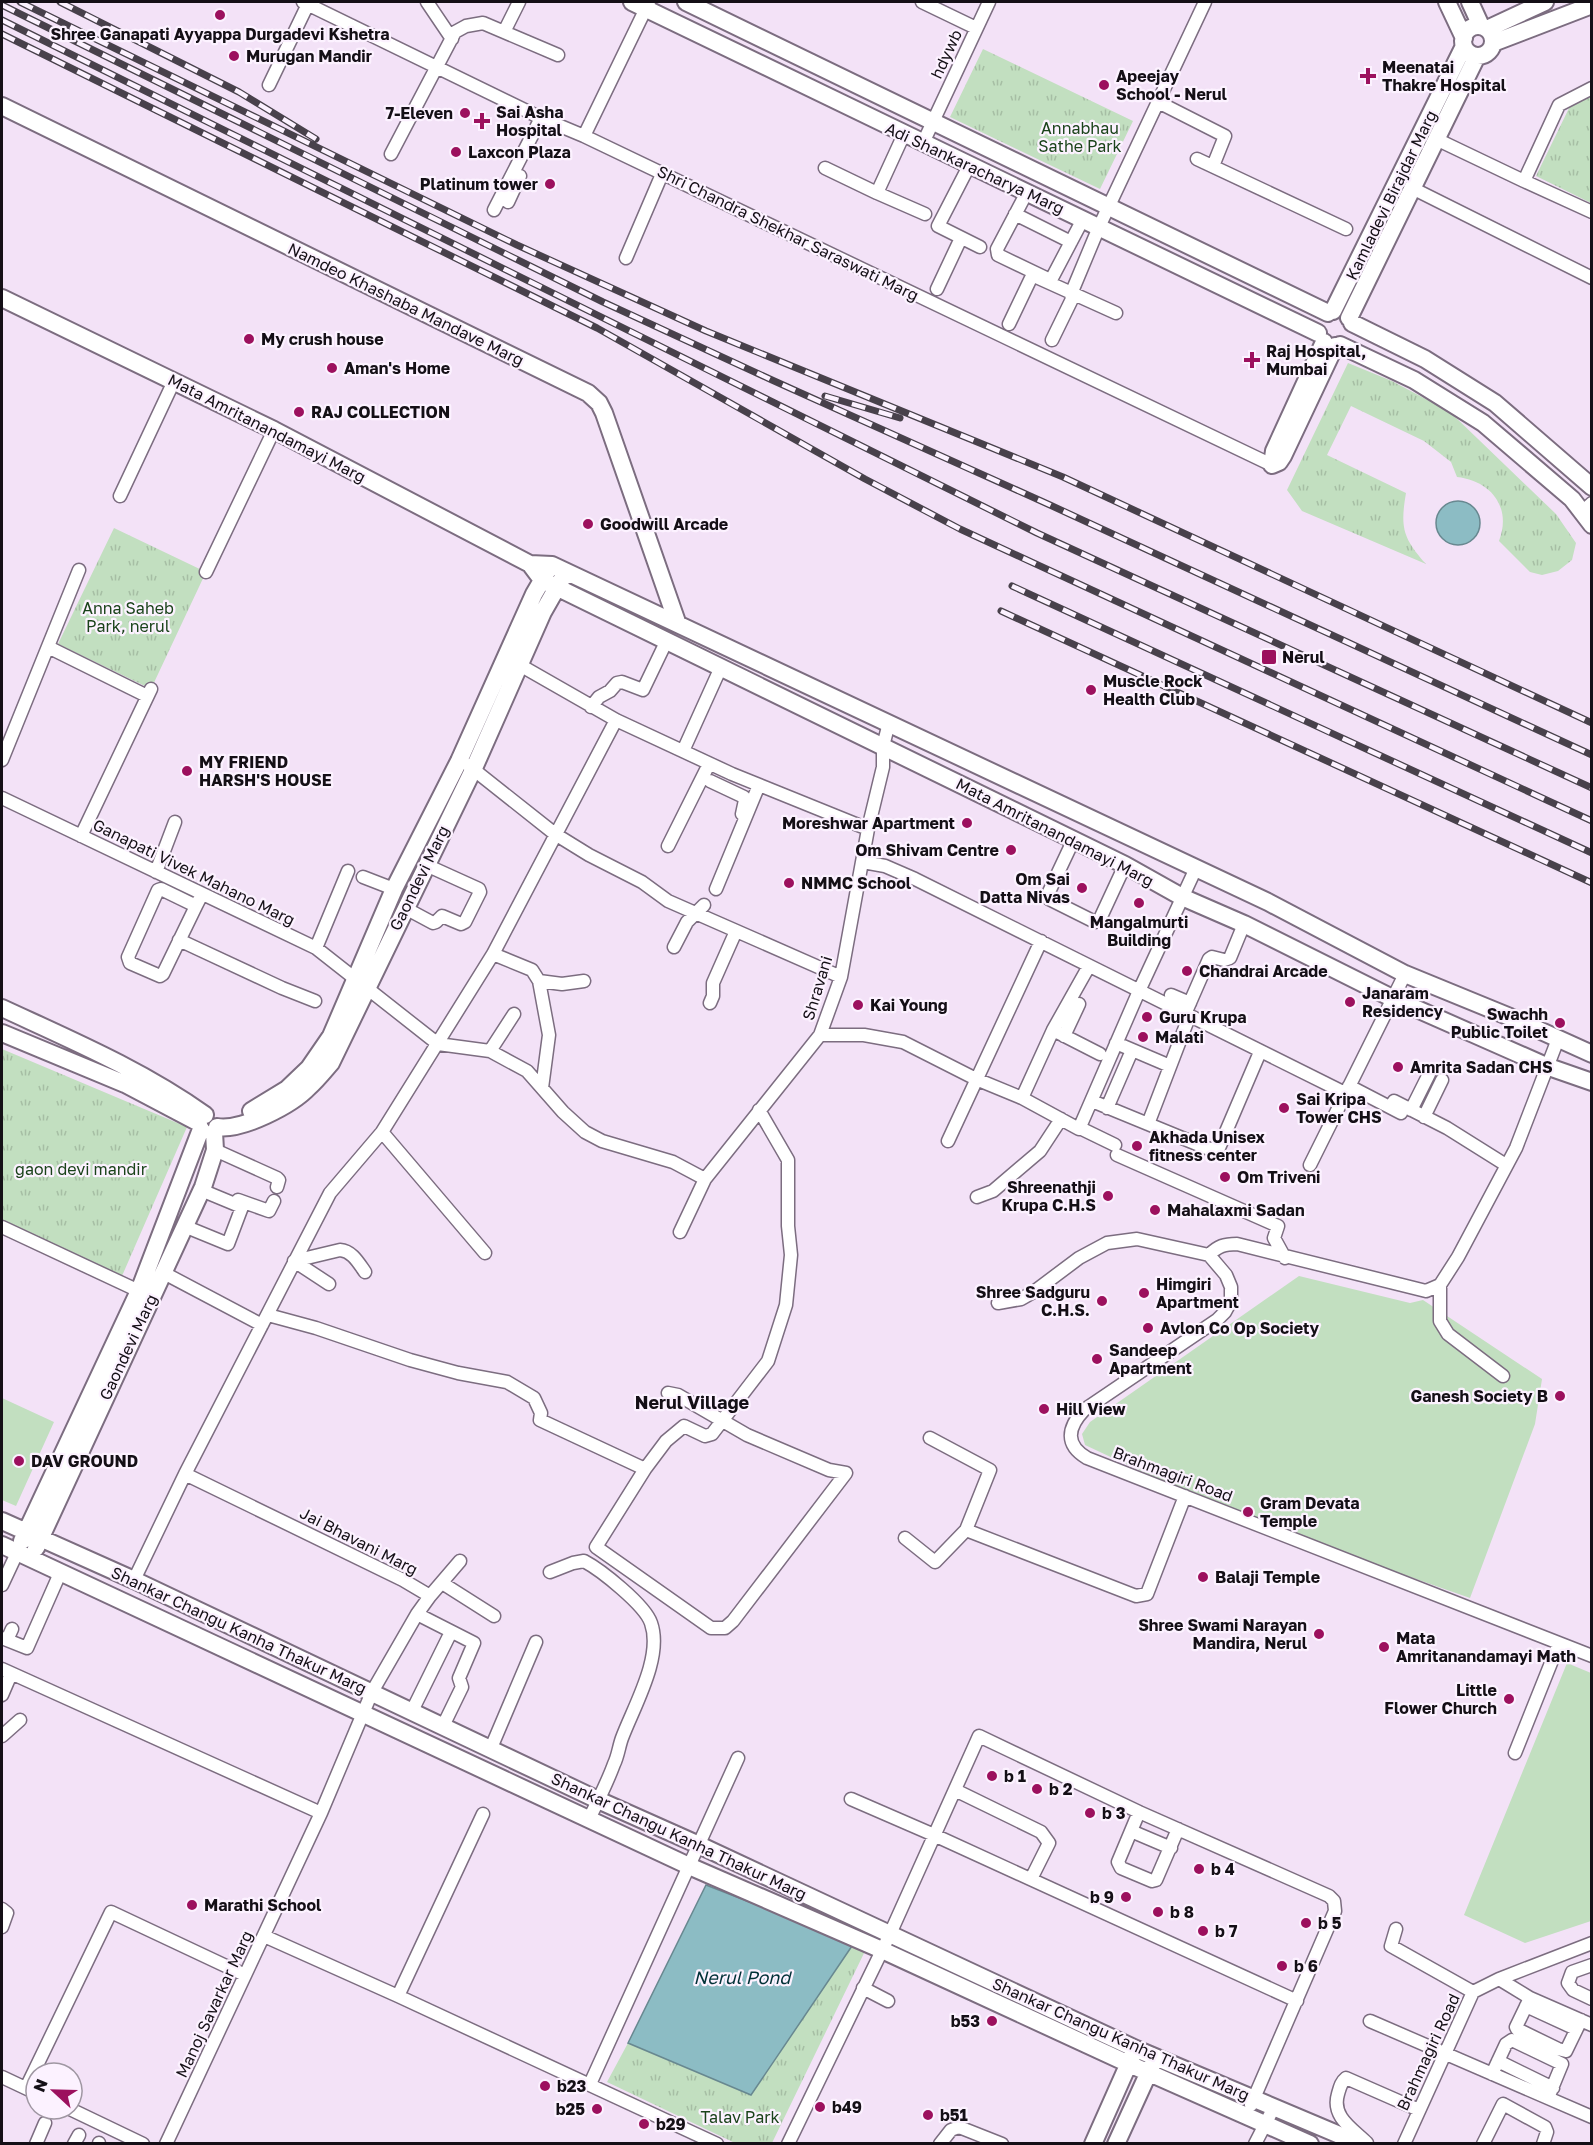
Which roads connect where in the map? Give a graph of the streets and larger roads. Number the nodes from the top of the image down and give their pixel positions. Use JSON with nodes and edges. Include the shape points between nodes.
{"nodes":[{"id":1,"x":427,"y":2,"type":"edge"},
{"id":2,"x":519,"y":2,"type":"edge"},
{"id":3,"x":686,"y":2,"type":"edge"},
{"id":4,"x":922,"y":2,"type":"edge"},
{"id":5,"x":989,"y":2,"type":"edge"},
{"id":6,"x":1205,"y":2,"type":"edge"},
{"id":7,"x":1447,"y":2,"type":"edge"},
{"id":8,"x":1470,"y":2,"type":"edge"},
{"id":9,"x":1545,"y":2,"type":"edge"},
{"id":10,"x":305,"y":3,"type":"edge"},
{"id":11,"x":642,"y":4,"type":"edge"},
{"id":12,"x":1592,"y":4,"type":"edge"},
{"id":13,"x":976,"y":28,"type":"junction"},
{"id":14,"x":504,"y":32,"type":"junction"},
{"id":15,"x":1487,"y":33,"type":"junction"},
{"id":16,"x":452,"y":39,"type":"junction"},
{"id":17,"x":1468,"y":46,"type":"junction"},
{"id":18,"x":558,"y":55,"type":"dead end"},
{"id":19,"x":438,"y":68,"type":"junction"},
{"id":20,"x":269,"y":85,"type":"dead end"},
{"id":21,"x":1592,"y":88,"type":"edge"},
{"id":22,"x":1158,"y":102,"type":"junction"},
{"id":23,"x":2,"y":106,"type":"edge"},
{"id":24,"x":544,"y":119,"type":"junction"},
{"id":25,"x":932,"y":121,"type":"junction"},
{"id":26,"x":904,"y":134,"type":"junction"},
{"id":27,"x":584,"y":136,"type":"junction"},
{"id":28,"x":1436,"y":139,"type":"junction"},
{"id":29,"x":923,"y":143,"type":"junction"},
{"id":30,"x":391,"y":154,"type":"dead end"},
{"id":31,"x":1197,"y":159,"type":"dead end"},
{"id":32,"x":970,"y":164,"type":"junction"},
{"id":33,"x":1213,"y":166,"type":"junction"},
{"id":34,"x":825,"y":168,"type":"dead end"},
{"id":35,"x":663,"y":174,"type":"junction"},
{"id":36,"x":1524,"y":181,"type":"junction"},
{"id":37,"x":1412,"y":188,"type":"junction"},
{"id":38,"x":1027,"y":192,"type":"junction"},
{"id":39,"x":877,"y":193,"type":"junction"},
{"id":40,"x":508,"y":202,"type":"dead end"},
{"id":41,"x":1109,"y":206,"type":"junction"},
{"id":42,"x":494,"y":210,"type":"dead end"},
{"id":43,"x":1592,"y":212,"type":"edge"},
{"id":44,"x":911,"y":214,"type":"dead end"},
{"id":45,"x":925,"y":214,"type":"dead end"},
{"id":46,"x":1015,"y":214,"type":"junction"},
{"id":47,"x":1083,"y":219,"type":"junction"},
{"id":48,"x":938,"y":226,"type":"junction"},
{"id":49,"x":1099,"y":227,"type":"junction"},
{"id":50,"x":1346,"y":229,"type":"dead end"},
{"id":51,"x":961,"y":238,"type":"junction"},
{"id":52,"x":1071,"y":242,"type":"junction"},
{"id":53,"x":980,"y":247,"type":"dead end"},
{"id":54,"x":626,"y":258,"type":"dead end"},
{"id":55,"x":1592,"y":278,"type":"edge"},
{"id":56,"x":937,"y":288,"type":"dead end"},
{"id":57,"x":1071,"y":294,"type":"junction"},
{"id":58,"x":2,"y":298,"type":"edge"},
{"id":59,"x":1116,"y":313,"type":"dead end"},
{"id":60,"x":1340,"y":316,"type":"junction"},
{"id":61,"x":1009,"y":324,"type":"dead end"},
{"id":62,"x":1052,"y":340,"type":"dead end"},
{"id":63,"x":1329,"y":342,"type":"junction"},
{"id":64,"x":174,"y":381,"type":"junction"},
{"id":65,"x":274,"y":430,"type":"junction"},
{"id":66,"x":1272,"y":465,"type":"joint"},
{"id":67,"x":1592,"y":487,"type":"edge"},
{"id":68,"x":120,"y":496,"type":"dead end"},
{"id":69,"x":1588,"y":513,"type":"edge"},
{"id":70,"x":530,"y":564,"type":"junction"},
{"id":71,"x":559,"y":568,"type":"junction"},
{"id":72,"x":79,"y":570,"type":"dead end"},
{"id":73,"x":206,"y":572,"type":"dead end"},
{"id":74,"x":542,"y":580,"type":"junction"},
{"id":75,"x":558,"y":588,"type":"junction"},
{"id":76,"x":677,"y":622,"type":"junction"},
{"id":77,"x":667,"y":640,"type":"junction"},
{"id":78,"x":48,"y":647,"type":"junction"},
{"id":79,"x":518,"y":664,"type":"junction"},
{"id":80,"x":721,"y":667,"type":"junction"},
{"id":81,"x":593,"y":704,"type":"junction"},
{"id":82,"x":616,"y":720,"type":"junction"},
{"id":83,"x":889,"y":723,"type":"junction"},
{"id":84,"x":884,"y":746,"type":"junction"},
{"id":85,"x":685,"y":749,"type":"junction"},
{"id":86,"x":2,"y":760,"type":"edge"},
{"id":87,"x":466,"y":764,"type":"junction"},
{"id":88,"x":709,"y":764,"type":"junction"},
{"id":89,"x":710,"y":781,"type":"dead end"},
{"id":90,"x":759,"y":785,"type":"junction"},
{"id":91,"x":2,"y":798,"type":"edge"},
{"id":92,"x":748,"y":802,"type":"junction"},
{"id":93,"x":176,"y":822,"type":"dead end"},
{"id":94,"x":868,"y":828,"type":"junction"},
{"id":95,"x":555,"y":834,"type":"junction"},
{"id":96,"x":81,"y":836,"type":"junction"},
{"id":97,"x":1073,"y":841,"type":"junction"},
{"id":98,"x":668,"y":846,"type":"dead end"},
{"id":99,"x":863,"y":862,"type":"junction"},
{"id":100,"x":426,"y":865,"type":"junction"},
{"id":101,"x":1125,"y":865,"type":"junction"},
{"id":102,"x":1196,"y":868,"type":"junction"},
{"id":103,"x":348,"y":871,"type":"dead end"},
{"id":104,"x":156,"y":872,"type":"junction"},
{"id":105,"x":363,"y":877,"type":"dead end"},
{"id":106,"x":394,"y":889,"type":"junction"},
{"id":107,"x":716,"y":889,"type":"dead end"},
{"id":108,"x":202,"y":894,"type":"junction"},
{"id":109,"x":1182,"y":897,"type":"junction"},
{"id":110,"x":196,"y":906,"type":"junction"},
{"id":111,"x":405,"y":908,"type":"junction"},
{"id":112,"x":700,"y":910,"type":"junction"},
{"id":113,"x":1244,"y":924,"type":"junction"},
{"id":114,"x":736,"y":931,"type":"junction"},
{"id":115,"x":179,"y":940,"type":"junction"},
{"id":116,"x":1041,"y":941,"type":"junction"},
{"id":117,"x":674,"y":947,"type":"dead end"},
{"id":118,"x":316,"y":948,"type":"junction"},
{"id":119,"x":493,"y":954,"type":"junction"},
{"id":120,"x":1089,"y":966,"type":"junction"},
{"id":121,"x":1404,"y":974,"type":"junction"},
{"id":122,"x":841,"y":977,"type":"junction"},
{"id":123,"x":539,"y":981,"type":"junction"},
{"id":124,"x":584,"y":981,"type":"dead end"},
{"id":125,"x":361,"y":982,"type":"junction"},
{"id":126,"x":1139,"y":991,"type":"junction"},
{"id":127,"x":1172,"y":995,"type":"dead end"},
{"id":128,"x":1392,"y":998,"type":"junction"},
{"id":129,"x":315,"y":1001,"type":"dead end"},
{"id":130,"x":710,"y":1003,"type":"dead end"},
{"id":131,"x":1079,"y":1004,"type":"dead end"},
{"id":132,"x":2,"y":1008,"type":"edge"},
{"id":133,"x":1188,"y":1011,"type":"junction"},
{"id":134,"x":514,"y":1014,"type":"dead end"},
{"id":135,"x":2,"y":1033,"type":"edge"},
{"id":136,"x":1059,"y":1033,"type":"junction"},
{"id":137,"x":819,"y":1035,"type":"junction"},
{"id":138,"x":1558,"y":1040,"type":"junction"},
{"id":139,"x":438,"y":1044,"type":"junction"},
{"id":140,"x":1116,"y":1044,"type":"junction"},
{"id":141,"x":490,"y":1051,"type":"junction"},
{"id":142,"x":1260,"y":1052,"type":"junction"},
{"id":143,"x":1100,"y":1054,"type":"dead end"},
{"id":144,"x":1130,"y":1054,"type":"dead end"},
{"id":145,"x":1592,"y":1054,"type":"edge"},
{"id":146,"x":1170,"y":1066,"type":"junction"},
{"id":147,"x":1546,"y":1066,"type":"junction"},
{"id":148,"x":1429,"y":1074,"type":"dead end"},
{"id":149,"x":976,"y":1079,"type":"junction"},
{"id":150,"x":1442,"y":1080,"type":"dead end"},
{"id":151,"x":1592,"y":1082,"type":"edge"},
{"id":152,"x":542,"y":1088,"type":"junction"},
{"id":153,"x":1347,"y":1090,"type":"junction"},
{"id":154,"x":1022,"y":1098,"type":"junction"},
{"id":155,"x":1394,"y":1101,"type":"dead end"},
{"id":156,"x":1091,"y":1102,"type":"junction"},
{"id":157,"x":1107,"y":1108,"type":"junction"},
{"id":158,"x":759,"y":1110,"type":"junction"},
{"id":159,"x":1412,"y":1110,"type":"junction"},
{"id":160,"x":1424,"y":1116,"type":"junction"},
{"id":161,"x":1124,"y":1117,"type":"dead end"},
{"id":162,"x":1061,"y":1119,"type":"junction"},
{"id":163,"x":1148,"y":1124,"type":"junction"},
{"id":164,"x":209,"y":1125,"type":"junction"},
{"id":165,"x":1080,"y":1128,"type":"junction"},
{"id":166,"x":382,"y":1132,"type":"junction"},
{"id":167,"x":1444,"y":1136,"type":"dead end"},
{"id":168,"x":948,"y":1141,"type":"dead end"},
{"id":169,"x":215,"y":1150,"type":"junction"},
{"id":170,"x":1310,"y":1165,"type":"dead end"},
{"id":171,"x":1506,"y":1165,"type":"junction"},
{"id":172,"x":705,"y":1179,"type":"junction"},
{"id":173,"x":277,"y":1187,"type":"dead end"},
{"id":174,"x":202,"y":1189,"type":"junction"},
{"id":175,"x":977,"y":1197,"type":"dead end"},
{"id":176,"x":274,"y":1201,"type":"dead end"},
{"id":177,"x":184,"y":1226,"type":"junction"},
{"id":178,"x":2,"y":1227,"type":"edge"},
{"id":179,"x":680,"y":1232,"type":"dead end"},
{"id":180,"x":485,"y":1253,"type":"dead end"},
{"id":181,"x":1209,"y":1254,"type":"junction"},
{"id":182,"x":1285,"y":1258,"type":"junction"},
{"id":183,"x":294,"y":1261,"type":"junction"},
{"id":184,"x":162,"y":1272,"type":"junction"},
{"id":185,"x":365,"y":1272,"type":"dead end"},
{"id":186,"x":329,"y":1284,"type":"dead end"},
{"id":187,"x":1440,"y":1286,"type":"junction"},
{"id":188,"x":139,"y":1291,"type":"junction"},
{"id":189,"x":998,"y":1303,"type":"dead end"},
{"id":190,"x":265,"y":1320,"type":"junction"},
{"id":191,"x":1503,"y":1376,"type":"dead end"},
{"id":192,"x":668,"y":1394,"type":"dead end"},
{"id":193,"x":723,"y":1419,"type":"junction"},
{"id":194,"x":930,"y":1438,"type":"dead end"},
{"id":195,"x":645,"y":1469,"type":"junction"},
{"id":196,"x":184,"y":1474,"type":"junction"},
{"id":197,"x":1185,"y":1496,"type":"junction"},
{"id":198,"x":2,"y":1521,"type":"edge"},
{"id":199,"x":966,"y":1530,"type":"junction"},
{"id":200,"x":33,"y":1536,"type":"junction"},
{"id":201,"x":905,"y":1538,"type":"dead end"},
{"id":202,"x":2,"y":1545,"type":"edge"},
{"id":203,"x":24,"y":1556,"type":"junction"},
{"id":204,"x":459,"y":1561,"type":"dead end"},
{"id":205,"x":59,"y":1572,"type":"junction"},
{"id":206,"x":116,"y":1572,"type":"junction"},
{"id":207,"x":550,"y":1572,"type":"dead end"},
{"id":208,"x":134,"y":1580,"type":"junction"},
{"id":209,"x":442,"y":1582,"type":"junction"},
{"id":210,"x":2,"y":1585,"type":"edge"},
{"id":211,"x":105,"y":1595,"type":"junction"},
{"id":212,"x":430,"y":1596,"type":"junction"},
{"id":213,"x":417,"y":1614,"type":"junction"},
{"id":214,"x":494,"y":1616,"type":"dead end"},
{"id":215,"x":452,"y":1632,"type":"junction"},
{"id":216,"x":7,"y":1636,"type":"edge"},
{"id":217,"x":536,"y":1642,"type":"dead end"},
{"id":218,"x":1559,"y":1643,"type":"junction"},
{"id":219,"x":1592,"y":1656,"type":"edge"},
{"id":220,"x":6,"y":1671,"type":"edge"},
{"id":221,"x":372,"y":1692,"type":"junction"},
{"id":222,"x":2,"y":1695,"type":"edge"},
{"id":223,"x":412,"y":1711,"type":"junction"},
{"id":224,"x":364,"y":1713,"type":"junction"},
{"id":225,"x":20,"y":1720,"type":"dead end"},
{"id":226,"x":443,"y":1726,"type":"junction"},
{"id":227,"x":2,"y":1736,"type":"edge"},
{"id":228,"x":491,"y":1748,"type":"junction"},
{"id":229,"x":1515,"y":1753,"type":"dead end"},
{"id":230,"x":738,"y":1758,"type":"dead end"},
{"id":231,"x":955,"y":1790,"type":"junction"},
{"id":232,"x":851,"y":1799,"type":"dead end"},
{"id":233,"x":598,"y":1800,"type":"junction"},
{"id":234,"x":1139,"y":1812,"type":"junction"},
{"id":235,"x":321,"y":1813,"type":"junction"},
{"id":236,"x":483,"y":1814,"type":"dead end"},
{"id":237,"x":589,"y":1819,"type":"junction"},
{"id":238,"x":1178,"y":1829,"type":"junction"},
{"id":239,"x":1131,"y":1831,"type":"junction"},
{"id":240,"x":934,"y":1835,"type":"junction"},
{"id":241,"x":699,"y":1845,"type":"junction"},
{"id":242,"x":1171,"y":1848,"type":"junction"},
{"id":243,"x":689,"y":1866,"type":"junction"},
{"id":244,"x":1031,"y":1879,"type":"junction"},
{"id":245,"x":2,"y":1909,"type":"edge"},
{"id":246,"x":2,"y":1927,"type":"edge"},
{"id":247,"x":1396,"y":1929,"type":"dead end"},
{"id":248,"x":890,"y":1934,"type":"junction"},
{"id":249,"x":264,"y":1936,"type":"junction"},
{"id":250,"x":1592,"y":1943,"type":"edge"},
{"id":251,"x":882,"y":1950,"type":"junction"},
{"id":252,"x":1592,"y":1965,"type":"edge"},
{"id":253,"x":245,"y":1975,"type":"junction"},
{"id":254,"x":1499,"y":1979,"type":"junction"},
{"id":255,"x":863,"y":1988,"type":"junction"},
{"id":256,"x":1473,"y":1992,"type":"junction"},
{"id":257,"x":398,"y":1995,"type":"junction"},
{"id":258,"x":1592,"y":1999,"type":"edge"},
{"id":259,"x":888,"y":2001,"type":"dead end"},
{"id":260,"x":1297,"y":2001,"type":"junction"},
{"id":261,"x":1528,"y":2002,"type":"junction"},
{"id":262,"x":1370,"y":2021,"type":"dead end"},
{"id":263,"x":1583,"y":2025,"type":"edge"},
{"id":264,"x":1445,"y":2054,"type":"junction"},
{"id":265,"x":1133,"y":2056,"type":"junction"},
{"id":266,"x":44,"y":2061,"type":"edge"},
{"id":267,"x":1498,"y":2061,"type":"junction"},
{"id":268,"x":1152,"y":2065,"type":"junction"},
{"id":269,"x":1492,"y":2074,"type":"junction"},
{"id":270,"x":2,"y":2077,"type":"edge"},
{"id":271,"x":590,"y":2084,"type":"junction"},
{"id":272,"x":1514,"y":2084,"type":"junction"},
{"id":273,"x":24,"y":2088,"type":"edge"},
{"id":274,"x":1551,"y":2093,"type":"junction"},
{"id":275,"x":1255,"y":2098,"type":"junction"},
{"id":276,"x":1503,"y":2104,"type":"junction"},
{"id":277,"x":1274,"y":2107,"type":"junction"},
{"id":278,"x":1419,"y":2110,"type":"junction"},
{"id":279,"x":1247,"y":2114,"type":"junction"},
{"id":280,"x":84,"y":2116,"type":"edge"},
{"id":281,"x":1592,"y":2117,"type":"edge"},
{"id":282,"x":45,"y":2124,"type":"dead end"},
{"id":283,"x":1265,"y":2124,"type":"junction"},
{"id":284,"x":713,"y":2143,"type":"edge"},
{"id":285,"x":36,"y":2144,"type":"edge"},
{"id":286,"x":143,"y":2144,"type":"edge"},
{"id":287,"x":166,"y":2144,"type":"edge"},
{"id":288,"x":788,"y":2144,"type":"edge"},
{"id":289,"x":940,"y":2144,"type":"edge"},
{"id":290,"x":1002,"y":2144,"type":"edge"},
{"id":291,"x":1093,"y":2144,"type":"edge"},
{"id":292,"x":1116,"y":2144,"type":"edge"},
{"id":293,"x":1255,"y":2144,"type":"edge"},
{"id":294,"x":1310,"y":2144,"type":"edge"},
{"id":295,"x":1361,"y":2144,"type":"edge"},
{"id":296,"x":1367,"y":2144,"type":"edge"},
{"id":297,"x":1404,"y":2144,"type":"edge"},
{"id":298,"x":1483,"y":2144,"type":"edge"},
{"id":299,"x":1543,"y":2144,"type":"edge"}],
"edges":[{"from":1,"to":16,"type":"street"},
{"from":2,"to":14,"type":"street"},
{"from":3,"to":25,"type":"street","name":"Adi Shankaracharya Marg"},
{"from":4,"to":13,"type":"street"},
{"from":5,"to":13,"type":"street","name":"hdywb"},
{"from":6,"to":22,"type":"street"},
{"from":7,"to":17,"type":"street"},
{"from":8,"to":15,"type":"street"},
{"from":9,"to":15,"type":"street"},
{"from":10,"to":19,"type":"street","name":"Shri Chandra Shekhar Saraswati Marg"},
{"from":10,"to":20,"type":"street"},
{"from":11,"to":26,"type":"street","name":"Adi Shankaracharya Marg"},
{"from":11,"to":27,"type":"street"},
{"from":12,"to":15,"type":"street"},
{"from":13,"to":25,"type":"street","name":"hdywb"},
{"from":14,"to":16,"type":"street","via":[[483,23],[466,26],[455,32]]},
{"from":14,"to":18,"type":"street"},
{"from":15,"to":17,"type":"street","via":[[1472,27]]},
{"from":15,"to":17,"type":"street","via":[[1486,54]]},
{"from":16,"to":19,"type":"street"},
{"from":17,"to":28,"type":"street","name":"Kamladevi Birajdar Marg"},
{"from":17,"to":60,"type":"street","name":"Kamladevi Birajdar Marg"},
{"from":19,"to":24,"type":"street","name":"Shri Chandra Shekhar Saraswati Marg"},
{"from":19,"to":30,"type":"street"},
{"from":21,"to":36,"type":"street","via":[[1560,105]]},
{"from":22,"to":33,"type":"street","via":[[1226,136]]},
{"from":22,"to":41,"type":"street"},
{"from":23,"to":76,"type":"street","name":"Namdeo Khashaba Mandave Marg","via":[[588,393],[604,413]]},
{"from":24,"to":27,"type":"street","name":"Shri Chandra Shekhar Saraswati Marg"},
{"from":24,"to":40,"type":"street"},
{"from":24,"to":42,"type":"street"},
{"from":25,"to":29,"type":"street","name":"hdywb"},
{"from":25,"to":41,"type":"street","name":"Adi Shankaracharya Marg"},
{"from":26,"to":29,"type":"street","name":"Adi Shankaracharya Marg"},
{"from":26,"to":39,"type":"street"},
{"from":27,"to":35,"type":"street","name":"Shri Chandra Shekhar Saraswati Marg"},
{"from":28,"to":36,"type":"street"},
{"from":28,"to":37,"type":"street","name":"Kamladevi Birajdar Marg"},
{"from":29,"to":32,"type":"street","name":"Adi Shankaracharya Marg"},
{"from":31,"to":33,"type":"street"},
{"from":32,"to":38,"type":"street","name":"Adi Shankaracharya Marg"},
{"from":32,"to":48,"type":"street"},
{"from":33,"to":50,"type":"street"},
{"from":34,"to":39,"type":"street"},
{"from":35,"to":54,"type":"street"},
{"from":35,"to":66,"type":"street","name":"Shri Chandra Shekhar Saraswati Marg"},
{"from":36,"to":43,"type":"street"},
{"from":37,"to":55,"type":"street"},
{"from":37,"to":60,"type":"street","name":"Kamladevi Birajdar Marg"},
{"from":38,"to":46,"type":"street"},
{"from":38,"to":47,"type":"street","name":"Adi Shankaracharya Marg"},
{"from":39,"to":45,"type":"street"},
{"from":41,"to":49,"type":"street"},
{"from":41,"to":60,"type":"street","name":"Adi Shankaracharya Marg"},
{"from":44,"to":48,"type":"street"},
{"from":46,"to":52,"type":"street"},
{"from":46,"to":52,"type":"street","via":[[997,249],[998,255],[1048,279]]},
{"from":47,"to":49,"type":"street","name":"Adi Shankaracharya Marg"},
{"from":47,"to":52,"type":"street"},
{"from":48,"to":51,"type":"street"},
{"from":49,"to":57,"type":"street"},
{"from":49,"to":63,"type":"street","name":"Adi Shankaracharya Marg"},
{"from":51,"to":53,"type":"street"},
{"from":51,"to":56,"type":"street"},
{"from":57,"to":59,"type":"street"},
{"from":57,"to":61,"type":"street","via":[[1031,278]]},
{"from":57,"to":62,"type":"street"},
{"from":58,"to":64,"type":"street","name":"Mata Amritanandamayi Marg"},
{"from":60,"to":63,"type":"street","via":[[1320,321]]},
{"from":60,"to":63,"type":"street","via":[[1352,334],[1349,339]]},
{"from":60,"to":67,"type":"street","name":"Adi Shankaracharya Marg","via":[[1425,359],[1495,403]]},
{"from":63,"to":66,"type":"street","name":"Shri Chandra Shekhar Saraswati Marg","via":[[1283,456]]},
{"from":63,"to":69,"type":"street","name":"Adi Shankaracharya Marg","via":[[1414,380],[1483,423]]},
{"from":64,"to":65,"type":"street","name":"Mata Amritanandamayi Marg"},
{"from":64,"to":68,"type":"street"},
{"from":65,"to":70,"type":"street","name":"Mata Amritanandamayi Marg"},
{"from":65,"to":73,"type":"street"},
{"from":70,"to":71,"type":"street","name":"Mata Amritanandamayi Marg"},
{"from":70,"to":74,"type":"street","name":"Mata Amritanandamayi Marg"},
{"from":71,"to":74,"type":"street","name":"Gaondevi Marg"},
{"from":71,"to":75,"type":"street","name":"Gaondevi Marg"},
{"from":71,"to":76,"type":"street","name":"Mata Amritanandamayi Marg"},
{"from":72,"to":78,"type":"street"},
{"from":74,"to":75,"type":"street","name":"Mata Amritanandamayi Marg"},
{"from":74,"to":87,"type":"street","name":"Gaondevi Marg"},
{"from":75,"to":77,"type":"street","name":"Mata Amritanandamayi Marg"},
{"from":75,"to":79,"type":"street","name":"Gaondevi Marg"},
{"from":76,"to":83,"type":"street","name":"Mata Amritanandamayi Marg"},
{"from":77,"to":80,"type":"street","name":"Mata Amritanandamayi Marg"},
{"from":77,"to":81,"type":"street","via":[[643,690],[617,683]]},
{"from":78,"to":86,"type":"street"},
{"from":78,"to":96,"type":"street","via":[[149,692]]},
{"from":79,"to":81,"type":"street"},
{"from":79,"to":87,"type":"street","name":"Gaondevi Marg"},
{"from":80,"to":84,"type":"street","name":"Mata Amritanandamayi Marg"},
{"from":80,"to":85,"type":"street"},
{"from":81,"to":82,"type":"street"},
{"from":81,"to":85,"type":"street"},
{"from":82,"to":85,"type":"street"},
{"from":82,"to":95,"type":"street"},
{"from":83,"to":84,"type":"street","name":"Shravani"},
{"from":83,"to":102,"type":"street","name":"Mata Amritanandamayi Marg"},
{"from":84,"to":94,"type":"street","name":"Shravani","via":[[883,767]]},
{"from":84,"to":97,"type":"street","name":"Mata Amritanandamayi Marg"},
{"from":85,"to":88,"type":"street"},
{"from":87,"to":95,"type":"street"},
{"from":87,"to":100,"type":"street","name":"Gaondevi Marg"},
{"from":87,"to":106,"type":"street","name":"Gaondevi Marg"},
{"from":88,"to":90,"type":"street"},
{"from":88,"to":98,"type":"street"},
{"from":89,"to":92,"type":"street"},
{"from":90,"to":92,"type":"street"},
{"from":90,"to":94,"type":"street"},
{"from":91,"to":96,"type":"street","name":"Ganapati Vivek Mahano Marg"},
{"from":92,"to":107,"type":"street"},
{"from":93,"to":104,"type":"street"},
{"from":94,"to":99,"type":"street","name":"Shravani"},
{"from":95,"to":112,"type":"street","via":[[642,882],[668,901]]},
{"from":95,"to":119,"type":"street"},
{"from":96,"to":104,"type":"street","name":"Ganapati Vivek Mahano Marg"},
{"from":97,"to":101,"type":"street","name":"Mata Amritanandamayi Marg"},
{"from":97,"to":101,"type":"street","via":[[1049,899],[1095,922],[1099,921]]},
{"from":99,"to":116,"type":"street","via":[[885,866],[915,879]]},
{"from":99,"to":122,"type":"street","name":"Shravani"},
{"from":100,"to":111,"type":"street","name":"Gaondevi Marg"},
{"from":100,"to":111,"type":"street","via":[[480,892],[461,924],[442,916],[433,923]]},
{"from":101,"to":109,"type":"street","name":"Mata Amritanandamayi Marg"},
{"from":102,"to":109,"type":"street"},
{"from":102,"to":121,"type":"street","name":"Mata Amritanandamayi Marg"},
{"from":103,"to":118,"type":"street"},
{"from":104,"to":108,"type":"street","name":"Ganapati Vivek Mahano Marg"},
{"from":105,"to":106,"type":"street"},
{"from":106,"to":125,"type":"street","name":"Gaondevi Marg"},
{"from":108,"to":110,"type":"street"},
{"from":108,"to":118,"type":"street","name":"Ganapati Vivek Mahano Marg"},
{"from":109,"to":113,"type":"street","name":"Mata Amritanandamayi Marg"},
{"from":109,"to":126,"type":"street"},
{"from":110,"to":115,"type":"street"},
{"from":110,"to":115,"type":"street","via":[[158,890],[128,960],[159,976]]},
{"from":111,"to":125,"type":"street","name":"Gaondevi Marg"},
{"from":112,"to":114,"type":"street"},
{"from":112,"to":117,"type":"street","via":[[687,922]]},
{"from":113,"to":128,"type":"street","name":"Mata Amritanandamayi Marg"},
{"from":113,"to":133,"type":"street","via":[[1230,958],[1209,958]]},
{"from":114,"to":122,"type":"street"},
{"from":114,"to":130,"type":"street","via":[[713,983]]},
{"from":115,"to":129,"type":"street"},
{"from":116,"to":120,"type":"street"},
{"from":116,"to":149,"type":"street"},
{"from":118,"to":125,"type":"street","name":"Ganapati Vivek Mahano Marg"},
{"from":119,"to":123,"type":"street","via":[[532,970]]},
{"from":119,"to":139,"type":"street"},
{"from":120,"to":126,"type":"street"},
{"from":120,"to":136,"type":"street"},
{"from":121,"to":128,"type":"street"},
{"from":121,"to":138,"type":"street","name":"Mata Amritanandamayi Marg"},
{"from":122,"to":137,"type":"street","name":"Shravani"},
{"from":123,"to":124,"type":"street"},
{"from":123,"to":152,"type":"street","via":[[549,1035]]},
{"from":125,"to":139,"type":"street","name":"Ganapati Vivek Mahano Marg"},
{"from":125,"to":164,"type":"street","name":"Gaondevi Marg","via":[[309,1068],[287,1089],[254,1110]]},
{"from":126,"to":133,"type":"street"},
{"from":126,"to":140,"type":"street"},
{"from":127,"to":133,"type":"street"},
{"from":128,"to":147,"type":"street","name":"Mata Amritanandamayi Marg"},
{"from":128,"to":153,"type":"street"},
{"from":131,"to":136,"type":"street"},
{"from":132,"to":164,"type":"street","via":[[123,1065],[183,1099]]},
{"from":133,"to":142,"type":"street"},
{"from":133,"to":146,"type":"street"},
{"from":134,"to":141,"type":"street"},
{"from":135,"to":164,"type":"street","via":[[125,1084]]},
{"from":136,"to":143,"type":"street"},
{"from":136,"to":154,"type":"street"},
{"from":137,"to":149,"type":"street","via":[[864,1035],[903,1042]]},
{"from":137,"to":158,"type":"street","name":"Shravani"},
{"from":138,"to":145,"type":"street","name":"Mata Amritanandamayi Marg"},
{"from":138,"to":147,"type":"street"},
{"from":139,"to":141,"type":"street"},
{"from":139,"to":166,"type":"street"},
{"from":140,"to":146,"type":"street"},
{"from":140,"to":156,"type":"street"},
{"from":141,"to":152,"type":"street","via":[[528,1071]]},
{"from":142,"to":153,"type":"street"},
{"from":142,"to":163,"type":"street","via":[[1219,1148],[1209,1149]]},
{"from":144,"to":157,"type":"street"},
{"from":146,"to":163,"type":"street"},
{"from":147,"to":151,"type":"street","name":"Mata Amritanandamayi Marg"},
{"from":147,"to":171,"type":"street"},
{"from":148,"to":159,"type":"street"},
{"from":149,"to":154,"type":"street"},
{"from":149,"to":168,"type":"street"},
{"from":150,"to":160,"type":"street"},
{"from":152,"to":172,"type":"street","via":[[585,1132],[602,1141],[673,1162]]},
{"from":153,"to":167,"type":"street"},
{"from":153,"to":170,"type":"street"},
{"from":154,"to":162,"type":"street"},
{"from":155,"to":159,"type":"street"},
{"from":156,"to":157,"type":"street"},
{"from":156,"to":161,"type":"street"},
{"from":156,"to":165,"type":"street"},
{"from":157,"to":163,"type":"street"},
{"from":158,"to":172,"type":"street","name":"Shravani"},
{"from":158,"to":193,"type":"street","via":[[788,1160],[790,1255],[786,1305],[768,1361]]},
{"from":159,"to":160,"type":"street"},
{"from":160,"to":171,"type":"street"},
{"from":162,"to":165,"type":"street"},
{"from":162,"to":175,"type":"street","via":[[1040,1151],[993,1191]]},
{"from":164,"to":169,"type":"street","name":"Gaondevi Marg"},
{"from":164,"to":188,"type":"street","name":"Gaondevi Marg"},
{"from":165,"to":182,"type":"street","via":[[1116,1150],[1278,1226],[1274,1238]]},
{"from":166,"to":180,"type":"street"},
{"from":166,"to":183,"type":"street","via":[[330,1193]]},
{"from":169,"to":173,"type":"street","via":[[277,1178]]},
{"from":169,"to":174,"type":"street","name":"Gaondevi Marg"},
{"from":171,"to":187,"type":"street"},
{"from":172,"to":179,"type":"street","name":"Shravani"},
{"from":174,"to":176,"type":"street","via":[[269,1211]]},
{"from":174,"to":177,"type":"street","name":"Gaondevi Marg"},
{"from":174,"to":177,"type":"street","via":[[243,1207],[228,1244]]},
{"from":177,"to":184,"type":"street","name":"Gaondevi Marg"},
{"from":178,"to":188,"type":"street"},
{"from":181,"to":182,"type":"street","via":[[1217,1247],[1237,1244]]},
{"from":181,"to":189,"type":"street","via":[[1137,1239],[1107,1243],[1021,1299]]},
{"from":181,"to":197,"type":"street","name":"Brahmagiri Road","via":[[1231,1287],[1231,1301],[1225,1312],[1084,1410],[1071,1429],[1076,1452]]},
{"from":182,"to":187,"type":"street","via":[[1426,1291]]},
{"from":183,"to":185,"type":"street","via":[[345,1250]]},
{"from":183,"to":186,"type":"street"},
{"from":183,"to":190,"type":"street"},
{"from":184,"to":190,"type":"street"},
{"from":184,"to":200,"type":"street","name":"Gaondevi Marg"},
{"from":187,"to":191,"type":"street","via":[[1440,1321],[1448,1334]]},
{"from":188,"to":200,"type":"street","name":"Gaondevi Marg"},
{"from":190,"to":195,"type":"street","via":[[316,1328],[429,1365],[507,1382],[534,1398],[540,1420]]},
{"from":190,"to":196,"type":"street"},
{"from":192,"to":193,"type":"street","via":[[678,1395]]},
{"from":193,"to":195,"type":"street","via":[[712,1434],[705,1436],[684,1426],[666,1441]]},
{"from":193,"to":195,"type":"street","via":[[747,1435],[829,1470],[846,1473],[725,1628],[711,1628],[596,1547]]},
{"from":194,"to":199,"type":"street","via":[[990,1470]]},
{"from":196,"to":208,"type":"street"},
{"from":196,"to":212,"type":"street","name":"Jai Bhavani Marg"},
{"from":197,"to":199,"type":"street","via":[[1147,1594],[1136,1596]]},
{"from":197,"to":218,"type":"street","name":"Brahmagiri Road"},
{"from":198,"to":200,"type":"street","name":"Shankar Changu Kanha Thakur Marg"},
{"from":199,"to":201,"type":"street","via":[[935,1562]]},
{"from":200,"to":203,"type":"street","name":"Gaondevi Marg"},
{"from":200,"to":206,"type":"street","name":"Shankar Changu Kanha Thakur Marg"},
{"from":202,"to":203,"type":"street","name":"Shankar Changu Kanha Thakur Marg"},
{"from":203,"to":205,"type":"street","name":"Shankar Changu Kanha Thakur Marg"},
{"from":203,"to":210,"type":"street"},
{"from":204,"to":209,"type":"street"},
{"from":205,"to":211,"type":"street","name":"Shankar Changu Kanha Thakur Marg"},
{"from":205,"to":216,"type":"street","via":[[36,1614],[27,1648]]},
{"from":206,"to":208,"type":"street","name":"Shankar Changu Kanha Thakur Marg"},
{"from":206,"to":211,"type":"street"},
{"from":207,"to":233,"type":"street","via":[[584,1561],[616,1584],[652,1623],[654,1641],[645,1684]]},
{"from":208,"to":221,"type":"street","name":"Shankar Changu Kanha Thakur Marg"},
{"from":209,"to":212,"type":"street"},
{"from":209,"to":214,"type":"street"},
{"from":211,"to":224,"type":"street","name":"Shankar Changu Kanha Thakur Marg"},
{"from":212,"to":213,"type":"street","name":"Jai Bhavani Marg"},
{"from":213,"to":215,"type":"street"},
{"from":213,"to":221,"type":"street","name":"Jai Bhavani Marg"},
{"from":215,"to":223,"type":"street"},
{"from":215,"to":226,"type":"street","via":[[474,1646],[459,1678],[462,1687]]},
{"from":217,"to":228,"type":"street"},
{"from":218,"to":219,"type":"street","name":"Brahmagiri Road"},
{"from":218,"to":229,"type":"street"},
{"from":220,"to":222,"type":"street"},
{"from":220,"to":235,"type":"street"},
{"from":221,"to":223,"type":"street","name":"Shankar Changu Kanha Thakur Marg"},
{"from":221,"to":224,"type":"street","name":"Jai Bhavani Marg"},
{"from":223,"to":226,"type":"street","name":"Shankar Changu Kanha Thakur Marg"},
{"from":224,"to":235,"type":"street","name":"Manoj Savarkar Marg"},
{"from":224,"to":237,"type":"street","name":"Shankar Changu Kanha Thakur Marg"},
{"from":225,"to":227,"type":"street"},
{"from":226,"to":228,"type":"street","name":"Shankar Changu Kanha Thakur Marg"},
{"from":228,"to":233,"type":"street","name":"Shankar Changu Kanha Thakur Marg"},
{"from":230,"to":241,"type":"street"},
{"from":231,"to":234,"type":"street","via":[[979,1736]]},
{"from":231,"to":240,"type":"street"},
{"from":231,"to":244,"type":"street","via":[[1047,1838]]},
{"from":232,"to":240,"type":"street"},
{"from":233,"to":237,"type":"street"},
{"from":233,"to":241,"type":"street","name":"Shankar Changu Kanha Thakur Marg"},
{"from":234,"to":238,"type":"street"},
{"from":234,"to":239,"type":"street"},
{"from":235,"to":249,"type":"street","name":"Manoj Savarkar Marg"},
{"from":236,"to":257,"type":"street"},
{"from":237,"to":243,"type":"street","name":"Shankar Changu Kanha Thakur Marg"},
{"from":238,"to":242,"type":"street"},
{"from":238,"to":260,"type":"street","via":[[1334,1901],[1335,1911]]},
{"from":239,"to":242,"type":"street"},
{"from":239,"to":242,"type":"street","via":[[1118,1862],[1121,1868],[1156,1880]]},
{"from":240,"to":244,"type":"street"},
{"from":240,"to":248,"type":"street"},
{"from":241,"to":243,"type":"street"},
{"from":241,"to":248,"type":"street","name":"Shankar Changu Kanha Thakur Marg"},
{"from":243,"to":251,"type":"street","name":"Shankar Changu Kanha Thakur Marg"},
{"from":243,"to":271,"type":"street"},
{"from":244,"to":260,"type":"street"},
{"from":245,"to":246,"type":"street","via":[[7,1913]]},
{"from":247,"to":256,"type":"street","via":[[1391,1946]]},
{"from":248,"to":251,"type":"street"},
{"from":248,"to":265,"type":"street","name":"Shankar Changu Kanha Thakur Marg"},
{"from":249,"to":253,"type":"street","name":"Manoj Savarkar Marg"},
{"from":249,"to":257,"type":"street"},
{"from":250,"to":254,"type":"street","name":"Brahmagiri Road"},
{"from":251,"to":255,"type":"street"},
{"from":251,"to":265,"type":"street","name":"Shankar Changu Kanha Thakur Marg"},
{"from":252,"to":258,"type":"street","via":[[1572,1971],[1568,1983],[1573,1990]]},
{"from":253,"to":266,"type":"street","via":[[111,1912]]},
{"from":253,"to":287,"type":"street","name":"Manoj Savarkar Marg"},
{"from":254,"to":256,"type":"street","name":"Brahmagiri Road"},
{"from":254,"to":261,"type":"street"},
{"from":255,"to":259,"type":"street"},
{"from":255,"to":288,"type":"street"},
{"from":256,"to":264,"type":"street","name":"Brahmagiri Road"},
{"from":257,"to":271,"type":"street"},
{"from":260,"to":275,"type":"street"},
{"from":261,"to":263,"type":"street"},
{"from":261,"to":263,"type":"street","via":[[1517,2029],[1558,2049],[1566,2051]]},
{"from":262,"to":264,"type":"street"},
{"from":264,"to":269,"type":"street"},
{"from":264,"to":278,"type":"street","name":"Brahmagiri Road"},
{"from":265,"to":268,"type":"street","name":"Shankar Changu Kanha Thakur Marg"},
{"from":265,"to":291,"type":"street"},
{"from":267,"to":269,"type":"street"},
{"from":267,"to":274,"type":"street"},
{"from":267,"to":274,"type":"street","via":[[1512,2040],[1563,2064]]},
{"from":268,"to":275,"type":"street","name":"Shankar Changu Kanha Thakur Marg"},
{"from":268,"to":279,"type":"street","name":"Shankar Changu Kanha Thakur Marg"},
{"from":268,"to":292,"type":"street"},
{"from":269,"to":272,"type":"street"},
{"from":270,"to":273,"type":"street"},
{"from":271,"to":284,"type":"street"},
{"from":272,"to":274,"type":"street"},
{"from":272,"to":276,"type":"street"},
{"from":274,"to":281,"type":"street"},
{"from":275,"to":277,"type":"street","name":"Shankar Changu Kanha Thakur Marg"},
{"from":275,"to":279,"type":"street"},
{"from":276,"to":298,"type":"street"},
{"from":276,"to":299,"type":"street","via":[[1545,2127]]},
{"from":277,"to":283,"type":"street"},
{"from":277,"to":295,"type":"street","name":"Shankar Changu Kanha Thakur Marg"},
{"from":278,"to":296,"type":"street","via":[[1347,2078],[1341,2082],[1336,2107],[1339,2116]]},
{"from":278,"to":297,"type":"street","name":"Brahmagiri Road"},
{"from":279,"to":283,"type":"street","name":"Shankar Changu Kanha Thakur Marg"},
{"from":280,"to":286,"type":"street"},
{"from":282,"to":285,"type":"street"},
{"from":283,"to":293,"type":"street"},
{"from":283,"to":294,"type":"street","name":"Shankar Changu Kanha Thakur Marg"},
{"from":289,"to":290,"type":"street","via":[[951,2130],[959,2127]]}]}
